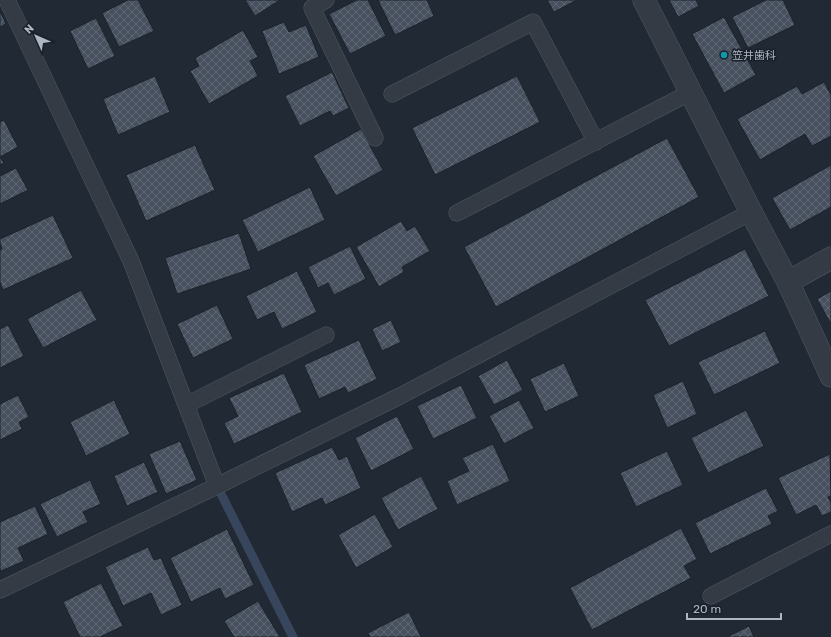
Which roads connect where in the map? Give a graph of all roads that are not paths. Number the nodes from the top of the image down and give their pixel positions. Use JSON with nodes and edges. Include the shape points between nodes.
{"nodes":[{"id":1,"x":7,"y":0,"type":"edge"},
{"id":2,"x":326,"y":0,"type":"edge"},
{"id":3,"x":644,"y":0,"type":"edge"},
{"id":4,"x":691,"y":92,"type":"junction"},
{"id":5,"x":392,"y":94,"type":"dead end"},
{"id":6,"x":375,"y":138,"type":"dead end"},
{"id":7,"x":596,"y":142,"type":"junction"},
{"id":8,"x":751,"y":212,"type":"junction"},
{"id":9,"x":457,"y":213,"type":"dead end"},
{"id":10,"x":831,"y":258,"type":"edge"},
{"id":11,"x":788,"y":282,"type":"junction"},
{"id":12,"x":326,"y":335,"type":"dead end"},
{"id":13,"x":831,"y":376,"type":"edge"},
{"id":14,"x":186,"y":405,"type":"junction"},
{"id":15,"x":217,"y":486,"type":"junction"},
{"id":16,"x":831,"y":534,"type":"edge"},
{"id":17,"x":0,"y":590,"type":"edge"},
{"id":18,"x":711,"y":596,"type":"dead end"}],
"edges":[{"from":1,"to":14,"type":"lane","via":[[131,261]]},
{"from":2,"to":6,"type":"lane","via":[[312,8]]},
{"from":3,"to":4,"type":"street"},
{"from":4,"to":7,"type":"lane"},
{"from":4,"to":8,"type":"street"},
{"from":5,"to":7,"type":"lane","via":[[533,22]]},
{"from":7,"to":9,"type":"lane"},
{"from":8,"to":11,"type":"street"},
{"from":8,"to":15,"type":"lane","via":[[400,396]]},
{"from":10,"to":11,"type":"street"},
{"from":11,"to":13,"type":"street"},
{"from":12,"to":14,"type":"lane"},
{"from":14,"to":15,"type":"lane"},
{"from":15,"to":17,"type":"lane"},
{"from":16,"to":18,"type":"lane"}]}
